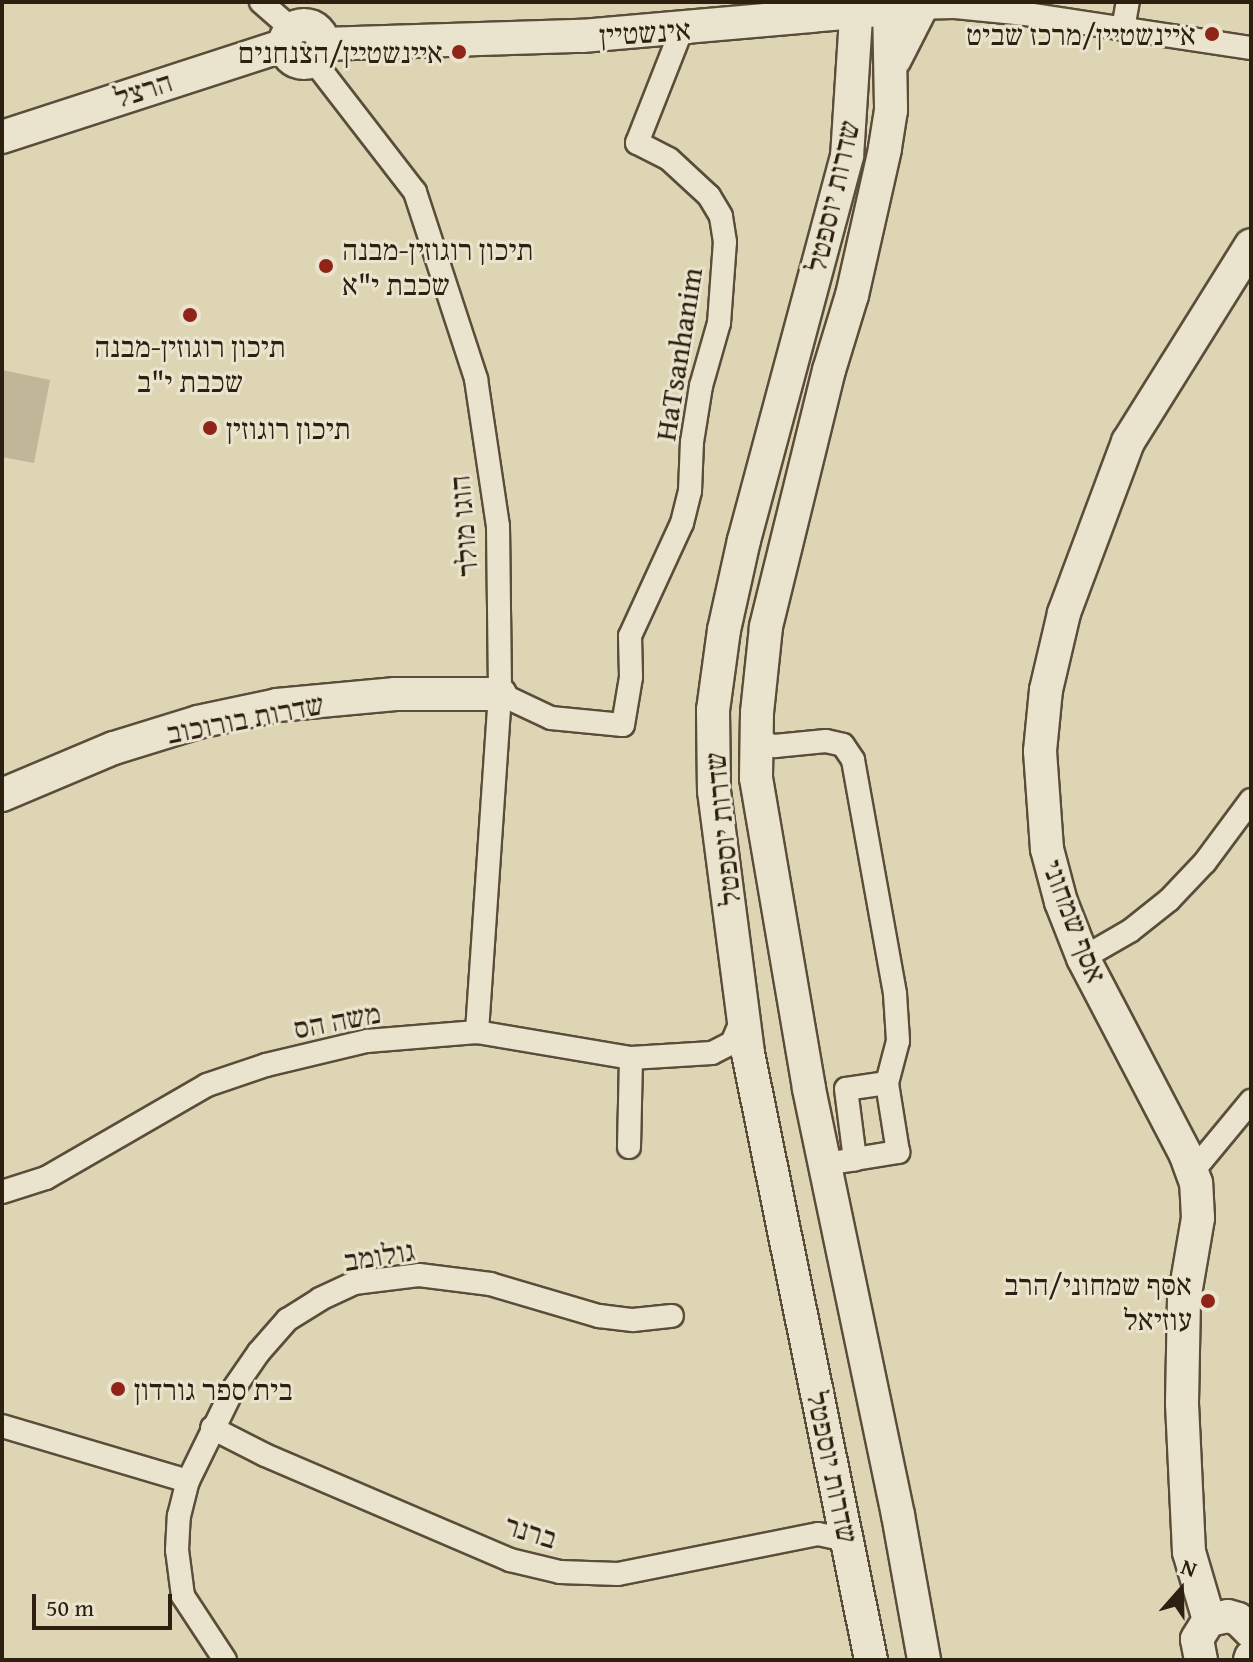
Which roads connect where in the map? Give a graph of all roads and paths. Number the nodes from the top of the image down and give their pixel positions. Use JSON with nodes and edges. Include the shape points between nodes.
{"nodes":[{"id":1,"x":261,"y":2,"type":"edge"},
{"id":2,"x":1128,"y":2,"type":"edge"},
{"id":3,"x":900,"y":6,"type":"edge"},
{"id":4,"x":857,"y":8,"type":"edge"},
{"id":5,"x":682,"y":29,"type":"junction"},
{"id":6,"x":1123,"y":29,"type":"junction"},
{"id":7,"x":303,"y":45,"type":"junction"},
{"id":8,"x":1251,"y":48,"type":"edge"},
{"id":9,"x":2,"y":137,"type":"edge"},
{"id":10,"x":1251,"y":245,"type":"edge"},
{"id":11,"x":500,"y":694,"type":"junction"},
{"id":12,"x":757,"y":741,"type":"junction"},
{"id":13,"x":2,"y":795,"type":"edge"},
{"id":14,"x":1251,"y":800,"type":"edge"},
{"id":15,"x":1083,"y":958,"type":"junction"},
{"id":16,"x":743,"y":1014,"type":"junction"},
{"id":17,"x":477,"y":1032,"type":"junction"},
{"id":18,"x":712,"y":1053,"type":"junction"},
{"id":19,"x":631,"y":1058,"type":"junction"},
{"id":20,"x":887,"y":1083,"type":"junction"},
{"id":21,"x":754,"y":1085,"type":"junction"},
{"id":22,"x":1251,"y":1101,"type":"edge"},
{"id":23,"x":629,"y":1147,"type":"dead end"},
{"id":24,"x":840,"y":1162,"type":"junction"},
{"id":25,"x":1193,"y":1171,"type":"junction"},
{"id":26,"x":2,"y":1192,"type":"edge"},
{"id":27,"x":672,"y":1316,"type":"dead end"},
{"id":28,"x":2,"y":1426,"type":"edge"},
{"id":29,"x":212,"y":1428,"type":"junction"},
{"id":30,"x":188,"y":1481,"type":"junction"},
{"id":31,"x":850,"y":1547,"type":"junction"},
{"id":32,"x":1209,"y":1620,"type":"junction"},
{"id":33,"x":1249,"y":1627,"type":"edge"},
{"id":34,"x":225,"y":1660,"type":"edge"},
{"id":35,"x":871,"y":1660,"type":"edge"},
{"id":36,"x":924,"y":1660,"type":"edge"},
{"id":37,"x":1201,"y":1660,"type":"edge"}],
"edges":[{"from":1,"to":7,"type":"street","name":"הוגו מולר"},
{"from":2,"to":6,"type":"street"},
{"from":3,"to":4,"type":"street","name":"אינשטיין"},
{"from":3,"to":6,"type":"street","name":"אינשטיין","via":[[1026,14]]},
{"from":3,"to":12,"type":"street","name":"שדרות יוספטל","via":[[885,149],[766,627]]},
{"from":4,"to":5,"type":"street","name":"אינשטיין"},
{"from":4,"to":16,"type":"street","name":"שדרות יוספטל","via":[[847,156],[744,540],[713,710],[714,791]]},
{"from":5,"to":7,"type":"street","name":"אינשטיין"},
{"from":5,"to":11,"type":"street","name":"HaTsanhanim","via":[[637,143],[669,159],[709,196],[721,216],[724,288],[701,386],[682,523],[630,636],[631,677],[623,725],[551,718]]},
{"from":6,"to":8,"type":"street","name":"אינשטיין"},
{"from":7,"to":9,"type":"street","name":"הרצל"},
{"from":7,"to":11,"type":"street","name":"הוגו מולר","via":[[415,192],[476,379],[498,526]]},
{"from":10,"to":15,"type":"street","name":"אסף שמחוני","via":[[1128,442],[1055,649],[1041,729],[1043,820],[1053,877]]},
{"from":11,"to":13,"type":"street","name":"שדרות בורוכוב","via":[[395,694],[277,705],[114,748]]},
{"from":11,"to":17,"type":"street","name":"הוגו מולר"},
{"from":12,"to":20,"type":"street","via":[[775,746],[826,741],[843,745],[853,760],[895,994],[898,1041]]},
{"from":12,"to":24,"type":"street","name":"שדרות יוספטל","via":[[756,778]]},
{"from":14,"to":15,"type":"street","via":[[1169,900]]},
{"from":15,"to":25,"type":"street","name":"אסף שמחוני"},
{"from":16,"to":18,"type":"street","via":[[732,1043]]},
{"from":16,"to":21,"type":"street","name":"שדרות יוספטל"},
{"from":17,"to":19,"type":"street","name":"משה הס"},
{"from":17,"to":26,"type":"street","name":"משה הס","via":[[367,1041],[251,1070],[166,1105],[46,1178]]},
{"from":18,"to":19,"type":"street","name":"משה הס"},
{"from":18,"to":21,"type":"street","via":[[735,1062]]},
{"from":19,"to":23,"type":"street"},
{"from":20,"to":24,"type":"street","via":[[846,1089]]},
{"from":20,"to":24,"type":"street","via":[[898,1152]]},
{"from":21,"to":31,"type":"street","name":"שדרות יוספטל"},
{"from":22,"to":25,"type":"street"},
{"from":24,"to":36,"type":"street","name":"שדרות יוספטל"},
{"from":25,"to":32,"type":"street","name":"אסף שמחוני","via":[[1198,1218],[1184,1300],[1182,1403],[1189,1552]]},
{"from":27,"to":29,"type":"street","name":"גולומב","via":[[599,1316],[535,1295],[445,1277],[354,1283],[287,1320],[259,1352]]},
{"from":28,"to":30,"type":"street"},
{"from":29,"to":30,"type":"street","name":"גולומב"},
{"from":29,"to":31,"type":"street","name":"ברנר","via":[[510,1560],[560,1572],[618,1574],[818,1534]]},
{"from":30,"to":34,"type":"street","name":"גולומב","via":[[177,1550],[183,1596]]},
{"from":31,"to":35,"type":"street","name":"שדרות יוספטל"},
{"from":32,"to":33,"type":"street","via":[[1228,1616]]},
{"from":32,"to":37,"type":"street","via":[[1197,1639]]}]}
